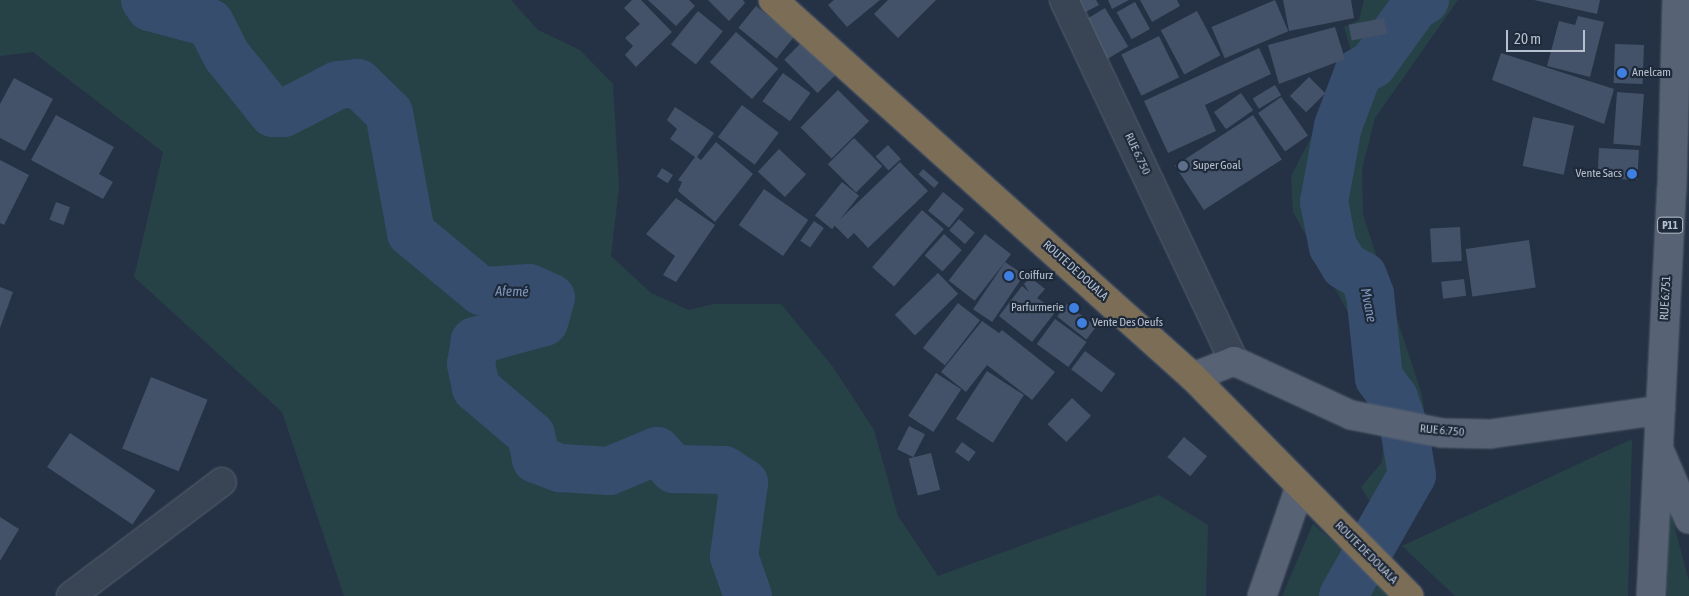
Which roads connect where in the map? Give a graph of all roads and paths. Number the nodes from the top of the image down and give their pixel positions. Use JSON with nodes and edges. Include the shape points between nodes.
{"nodes":[{"id":1,"x":773,"y":0,"type":"edge"},
{"id":2,"x":1064,"y":0,"type":"edge"},
{"id":3,"x":1677,"y":0,"type":"edge"},
{"id":4,"x":1681,"y":187,"type":"edge"},
{"id":5,"x":1234,"y":362,"type":"junction"},
{"id":6,"x":1193,"y":377,"type":"junction"},
{"id":7,"x":1660,"y":410,"type":"junction"},
{"id":8,"x":1659,"y":450,"type":"junction"},
{"id":9,"x":222,"y":482,"type":"dead end"},
{"id":10,"x":1300,"y":487,"type":"junction"},
{"id":11,"x":1689,"y":519,"type":"edge"},
{"id":12,"x":71,"y":596,"type":"edge"},
{"id":13,"x":1262,"y":596,"type":"edge"},
{"id":14,"x":1409,"y":596,"type":"edge"},
{"id":15,"x":1651,"y":596,"type":"edge"}],
"edges":[{"from":1,"to":6,"type":"highway","name":"ROUTE DE DOUALA"},
{"from":2,"to":5,"type":"street","name":"RUE 6.750"},
{"from":3,"to":4,"type":"main road","name":"RUE 6.751","number":"P11"},
{"from":4,"to":7,"type":"main road","name":"RUE 6.751","number":"P11"},
{"from":5,"to":6,"type":"main road"},
{"from":5,"to":7,"type":"main road","name":"RUE 6.750","via":[[1351,415],[1442,432],[1490,434]]},
{"from":6,"to":10,"type":"highway","name":"ROUTE DE DOUALA"},
{"from":7,"to":8,"type":"main road","name":"RUE 6.751","number":"P11"},
{"from":8,"to":11,"type":"main road"},
{"from":8,"to":15,"type":"main road","name":"RUE 6.751","number":"P11"},
{"from":9,"to":12,"type":"street"},
{"from":10,"to":13,"type":"main road"},
{"from":10,"to":14,"type":"highway","name":"ROUTE DE DOUALA"}]}
